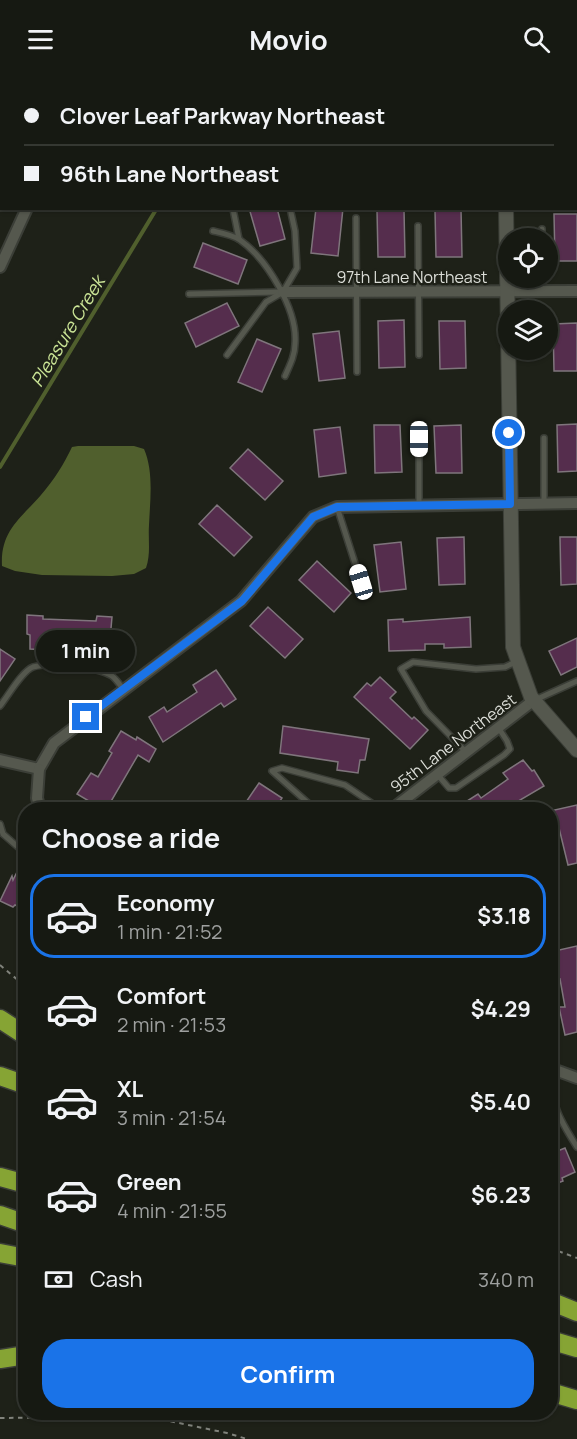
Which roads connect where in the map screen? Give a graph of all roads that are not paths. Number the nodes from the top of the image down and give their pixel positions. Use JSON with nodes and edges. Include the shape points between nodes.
{"nodes":[{"id":1,"x":399,"y":78,"type":"edge"},
{"id":2,"x":427,"y":78,"type":"edge"},
{"id":3,"x":26,"y":210,"type":"edge"},
{"id":4,"x":233,"y":210,"type":"edge"},
{"id":5,"x":290,"y":210,"type":"edge"},
{"id":6,"x":506,"y":210,"type":"edge"},
{"id":7,"x":356,"y":218,"type":"dead end"},
{"id":8,"x":418,"y":226,"type":"dead end"},
{"id":9,"x":213,"y":231,"type":"dead end"},
{"id":10,"x":239,"y":239,"type":"junction"},
{"id":11,"x":0,"y":267,"type":"edge"},
{"id":12,"x":541,"y":288,"type":"edge"},
{"id":13,"x":541,"y":291,"type":"junction"},
{"id":14,"x":577,"y":291,"type":"edge"},
{"id":15,"x":283,"y":292,"type":"junction"},
{"id":16,"x":357,"y":292,"type":"junction"},
{"id":17,"x":418,"y":292,"type":"junction"},
{"id":18,"x":507,"y":292,"type":"junction"},
{"id":19,"x":189,"y":294,"type":"dead end"},
{"id":20,"x":227,"y":355,"type":"dead end"},
{"id":21,"x":419,"y":355,"type":"dead end"},
{"id":22,"x":357,"y":372,"type":"dead end"},
{"id":23,"x":285,"y":375,"type":"dead end"},
{"id":24,"x":544,"y":438,"type":"dead end"},
{"id":25,"x":419,"y":439,"type":"dead end"},
{"id":26,"x":577,"y":502,"type":"edge"},
{"id":27,"x":544,"y":503,"type":"junction"},
{"id":28,"x":510,"y":504,"type":"junction"},
{"id":29,"x":418,"y":506,"type":"junction"},
{"id":30,"x":337,"y":507,"type":"junction"},
{"id":31,"x":361,"y":582,"type":"dead end"},
{"id":32,"x":518,"y":661,"type":"junction"},
{"id":33,"x":577,"y":681,"type":"edge"},
{"id":34,"x":124,"y":690,"type":"junction"},
{"id":35,"x":534,"y":700,"type":"junction"},
{"id":36,"x":0,"y":706,"type":"edge"},
{"id":37,"x":498,"y":727,"type":"junction"},
{"id":38,"x":577,"y":750,"type":"edge"},
{"id":39,"x":466,"y":752,"type":"junction"},
{"id":40,"x":0,"y":760,"type":"edge"},
{"id":41,"x":39,"y":770,"type":"junction"},
{"id":42,"x":437,"y":774,"type":"junction"},
{"id":43,"x":38,"y":802,"type":"edge"},
{"id":44,"x":307,"y":802,"type":"edge"},
{"id":45,"x":370,"y":802,"type":"edge"},
{"id":46,"x":401,"y":802,"type":"edge"},
{"id":47,"x":0,"y":824,"type":"edge"},
{"id":48,"x":18,"y":847,"type":"edge"},
{"id":49,"x":0,"y":1019,"type":"edge"},
{"id":50,"x":18,"y":1031,"type":"edge"},
{"id":51,"x":558,"y":1071,"type":"edge"},
{"id":52,"x":0,"y":1076,"type":"edge"},
{"id":53,"x":577,"y":1078,"type":"edge"},
{"id":54,"x":18,"y":1082,"type":"edge"},
{"id":55,"x":558,"y":1115,"type":"edge"},
{"id":56,"x":577,"y":1147,"type":"edge"},
{"id":57,"x":0,"y":1177,"type":"edge"},
{"id":58,"x":18,"y":1182,"type":"edge"},
{"id":59,"x":0,"y":1215,"type":"edge"},
{"id":60,"x":18,"y":1221,"type":"edge"},
{"id":61,"x":0,"y":1252,"type":"edge"},
{"id":62,"x":18,"y":1256,"type":"edge"},
{"id":63,"x":558,"y":1304,"type":"edge"},
{"id":64,"x":577,"y":1312,"type":"edge"},
{"id":65,"x":558,"y":1342,"type":"edge"},
{"id":66,"x":577,"y":1348,"type":"edge"},
{"id":67,"x":0,"y":1349,"type":"edge"},
{"id":68,"x":18,"y":1349,"type":"edge"},
{"id":69,"x":18,"y":1356,"type":"edge"},
{"id":70,"x":0,"y":1359,"type":"edge"},
{"id":71,"x":558,"y":1394,"type":"edge"},
{"id":72,"x":577,"y":1400,"type":"edge"},
{"id":73,"x":558,"y":1404,"type":"edge"},
{"id":74,"x":577,"y":1408,"type":"edge"}],
"edges":[{"from":1,"to":2,"type":"street"},
{"from":3,"to":11,"type":"street"},
{"from":4,"to":10,"type":"lane"},
{"from":5,"to":15,"type":"lane","via":[[297,268]]},
{"from":6,"to":18,"type":"street"},
{"from":7,"to":16,"type":"lane"},
{"from":8,"to":17,"type":"lane"},
{"from":9,"to":10,"type":"lane"},
{"from":10,"to":15,"type":"lane","via":[[271,271]]},
{"from":12,"to":13,"type":"lane"},
{"from":13,"to":14,"type":"street","name":"97th Lane Northeast"},
{"from":13,"to":18,"type":"street","name":"97th Lane Northeast"},
{"from":15,"to":16,"type":"street","name":"97th Lane Northeast"},
{"from":15,"to":19,"type":"lane"},
{"from":15,"to":20,"type":"lane","via":[[266,302]]},
{"from":15,"to":23,"type":"lane","via":[[296,342]]},
{"from":16,"to":17,"type":"street","name":"97th Lane Northeast"},
{"from":16,"to":22,"type":"lane"},
{"from":17,"to":18,"type":"street","name":"97th Lane Northeast"},
{"from":17,"to":21,"type":"lane"},
{"from":18,"to":28,"type":"street"},
{"from":24,"to":27,"type":"lane"},
{"from":25,"to":29,"type":"lane"},
{"from":26,"to":27,"type":"street"},
{"from":27,"to":28,"type":"street"},
{"from":28,"to":29,"type":"street"},
{"from":28,"to":32,"type":"street","via":[[513,646]]},
{"from":29,"to":30,"type":"street"},
{"from":30,"to":31,"type":"lane"},
{"from":30,"to":34,"type":"street","via":[[313,517],[242,601]]},
{"from":32,"to":35,"type":"street"},
{"from":32,"to":39,"type":"lane","via":[[505,667],[476,669],[413,662],[401,669],[426,711]]},
{"from":33,"to":35,"type":"lane"},
{"from":34,"to":36,"type":"lane","via":[[113,676],[98,669],[33,667]]},
{"from":34,"to":41,"type":"street","via":[[54,743]]},
{"from":35,"to":37,"type":"street","name":"95th Lane Northeast"},
{"from":35,"to":38,"type":"street"},
{"from":37,"to":39,"type":"street","name":"95th Lane Northeast"},
{"from":37,"to":42,"type":"lane","via":[[510,749],[504,755],[456,788],[449,788]]},
{"from":39,"to":42,"type":"street","name":"95th Lane Northeast"},
{"from":40,"to":41,"type":"street"},
{"from":41,"to":43,"type":"street"},
{"from":42,"to":46,"type":"street","name":"95th Lane Northeast"},
{"from":44,"to":45,"type":"lane","via":[[272,771],[282,768],[345,785]]},
{"from":47,"to":48,"type":"lane","via":[[3,834]]},
{"from":49,"to":50,"type":"highway"},
{"from":51,"to":53,"type":"street"},
{"from":52,"to":54,"type":"highway"},
{"from":55,"to":56,"type":"lane"},
{"from":57,"to":58,"type":"highway"},
{"from":59,"to":60,"type":"highway"},
{"from":61,"to":62,"type":"highway"},
{"from":63,"to":64,"type":"highway"},
{"from":65,"to":66,"type":"highway"},
{"from":67,"to":68,"type":"highway"},
{"from":69,"to":70,"type":"highway"},
{"from":71,"to":72,"type":"highway"},
{"from":73,"to":74,"type":"highway"}]}
